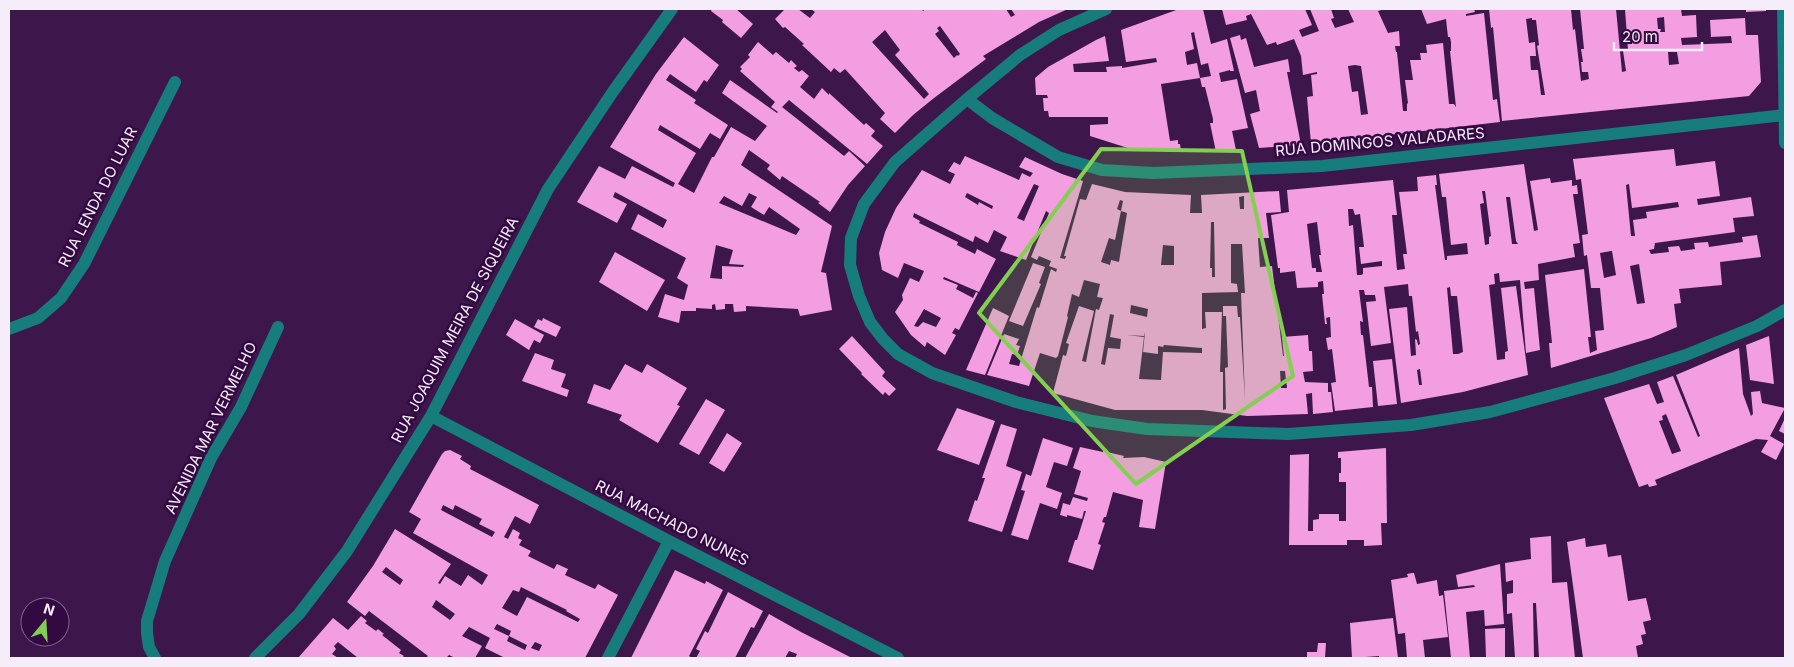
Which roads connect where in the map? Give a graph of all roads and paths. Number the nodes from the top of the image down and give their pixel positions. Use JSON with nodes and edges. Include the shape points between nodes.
{"nodes":[{"id":1,"x":672,"y":9,"type":"edge"},
{"id":2,"x":1106,"y":9,"type":"edge"},
{"id":3,"x":1783,"y":9,"type":"edge"},
{"id":4,"x":175,"y":82,"type":"dead end"},
{"id":5,"x":967,"y":99,"type":"junction"},
{"id":6,"x":1784,"y":115,"type":"junction"},
{"id":7,"x":1785,"y":143,"type":"edge"},
{"id":8,"x":1785,"y":310,"type":"edge"},
{"id":9,"x":278,"y":327,"type":"dead end"},
{"id":10,"x":9,"y":329,"type":"edge"},
{"id":11,"x":431,"y":416,"type":"junction"},
{"id":12,"x":669,"y":541,"type":"junction"},
{"id":13,"x":155,"y":658,"type":"edge"},
{"id":14,"x":255,"y":658,"type":"edge"},
{"id":15,"x":608,"y":658,"type":"edge"},
{"id":16,"x":898,"y":658,"type":"edge"}],
"edges":[{"from":1,"to":11,"type":"street","name":"RUA JOAQUIM MEIRA DE SIQUEIRA","via":[[548,189]]},
{"from":2,"to":5,"type":"street","via":[[1059,30],[1020,55]]},
{"from":3,"to":6,"type":"street"},
{"from":4,"to":10,"type":"street","name":"RUA LENDA DO LUAR","via":[[84,264],[61,298],[38,318]]},
{"from":5,"to":6,"type":"street","name":"RUA DOMINGOS VALADARES","via":[[1000,123],[1058,157],[1102,170],[1153,173],[1322,166]]},
{"from":5,"to":8,"type":"street","via":[[894,162],[864,204],[851,238],[850,265],[858,296],[870,322],[898,354],[932,373],[1016,402],[1092,421],[1147,429],[1288,434],[1411,424],[1490,412],[1615,378],[1686,355],[1757,326]]},
{"from":6,"to":7,"type":"street"},
{"from":9,"to":13,"type":"street","name":"AVENIDA MAR VERMELHO","via":[[241,407],[211,458],[165,561],[148,621],[149,647]]},
{"from":11,"to":12,"type":"street","name":"RUA MACHADO NUNES"},
{"from":11,"to":14,"type":"street","name":"RUA JOAQUIM MEIRA DE SIQUEIRA","via":[[347,551],[299,614]]},
{"from":12,"to":15,"type":"street"},
{"from":12,"to":16,"type":"street","name":"RUA MACHADO NUNES"}]}
